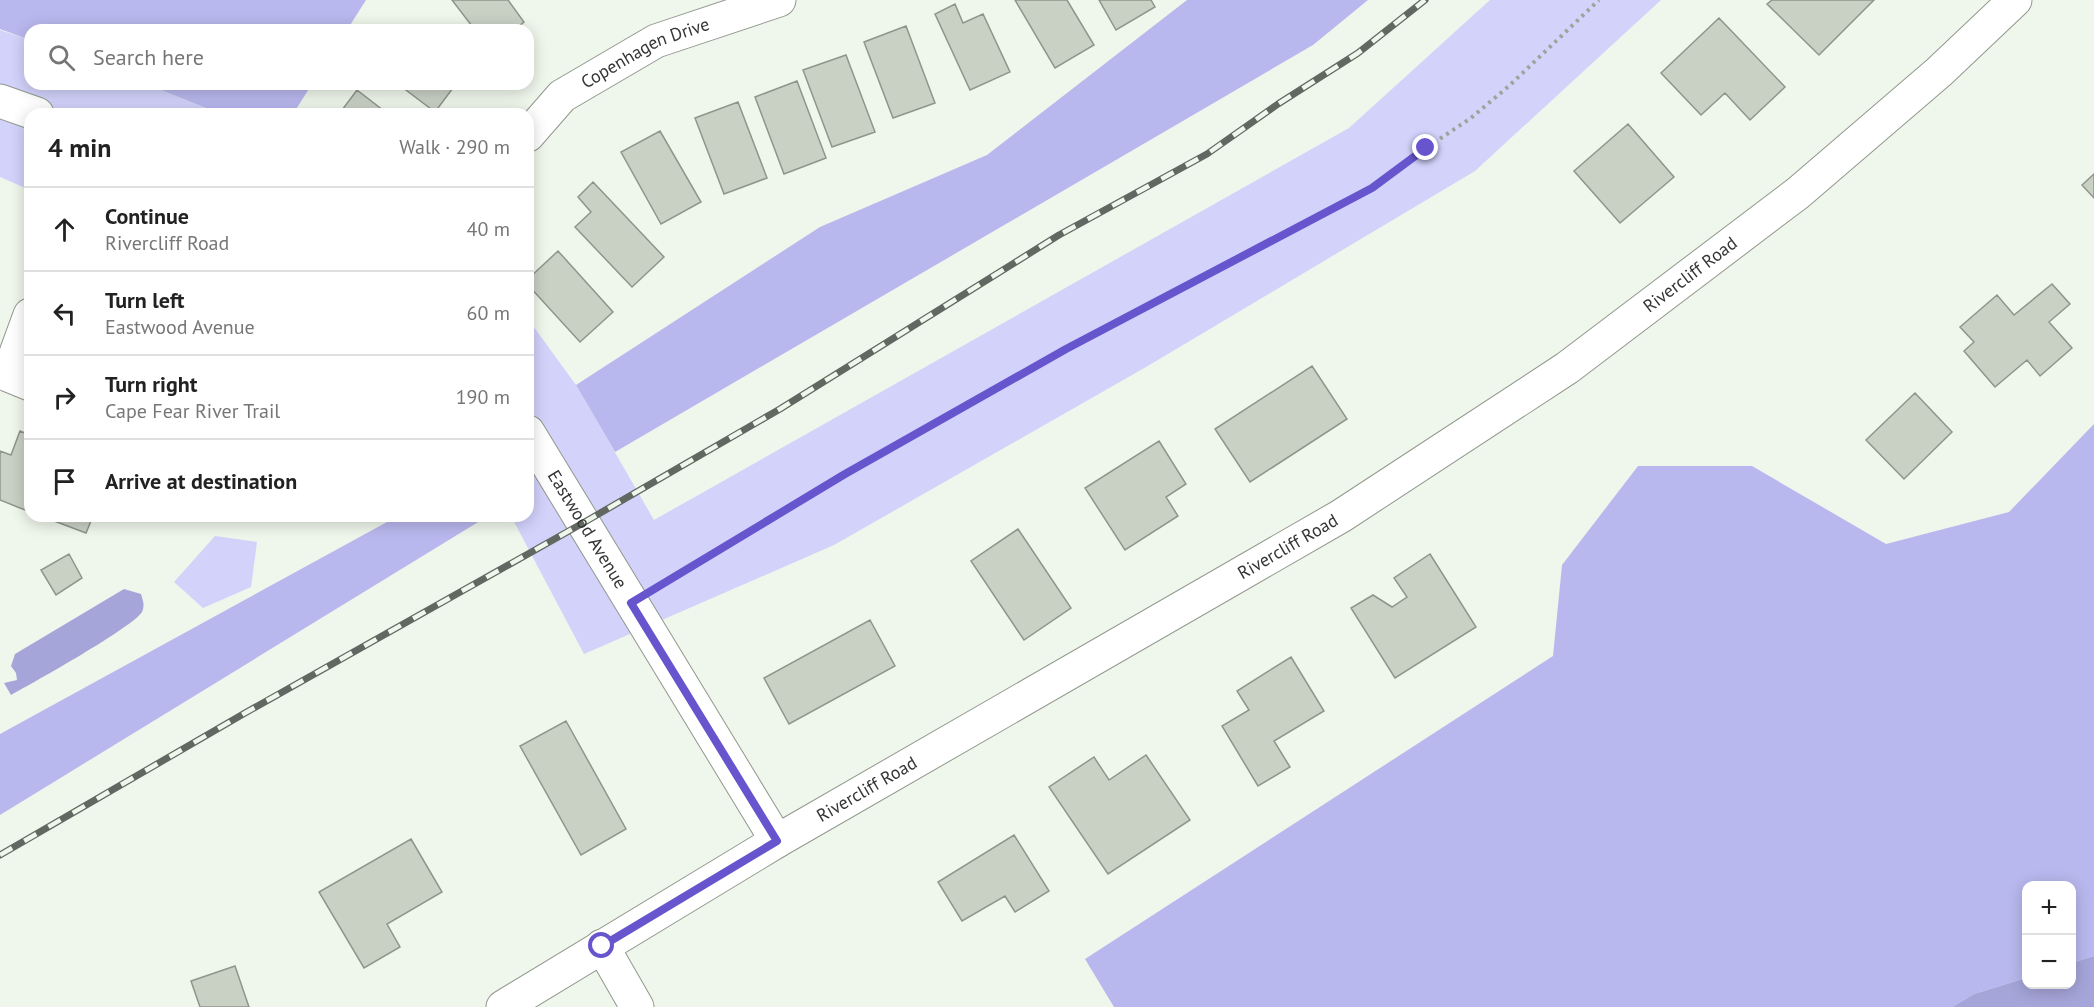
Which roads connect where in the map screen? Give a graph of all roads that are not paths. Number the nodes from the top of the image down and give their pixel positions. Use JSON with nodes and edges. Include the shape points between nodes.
{"nodes":[{"id":1,"x":779,"y":0,"type":"edge"},
{"id":2,"x":2014,"y":0,"type":"edge"},
{"id":3,"x":0,"y":101,"type":"edge"},
{"id":4,"x":24,"y":109,"type":"edge"},
{"id":5,"x":534,"y":128,"type":"edge"},
{"id":6,"x":24,"y":331,"type":"edge"},
{"id":7,"x":24,"y":382,"type":"edge"},
{"id":8,"x":534,"y":442,"type":"edge"},
{"id":9,"x":777,"y":841,"type":"junction"},
{"id":10,"x":602,"y":946,"type":"junction"},
{"id":11,"x":503,"y":1007,"type":"edge"},
{"id":12,"x":637,"y":1007,"type":"edge"}],
"edges":[{"from":1,"to":5,"type":"street","name":"Copenhagen Drive","via":[[656,41],[562,96]]},
{"from":2,"to":9,"type":"street","name":"Rivercliff Road","via":[[1939,72],[1798,193],[1567,368],[1341,516]]},
{"from":3,"to":4,"type":"street"},
{"from":6,"to":7,"type":"street","via":[[8,375]]},
{"from":8,"to":9,"type":"street","name":"Eastwood Avenue"},
{"from":9,"to":10,"type":"street","name":"Rivercliff Road"},
{"from":10,"to":11,"type":"street","name":"Rivercliff Road"},
{"from":10,"to":12,"type":"street"}]}
